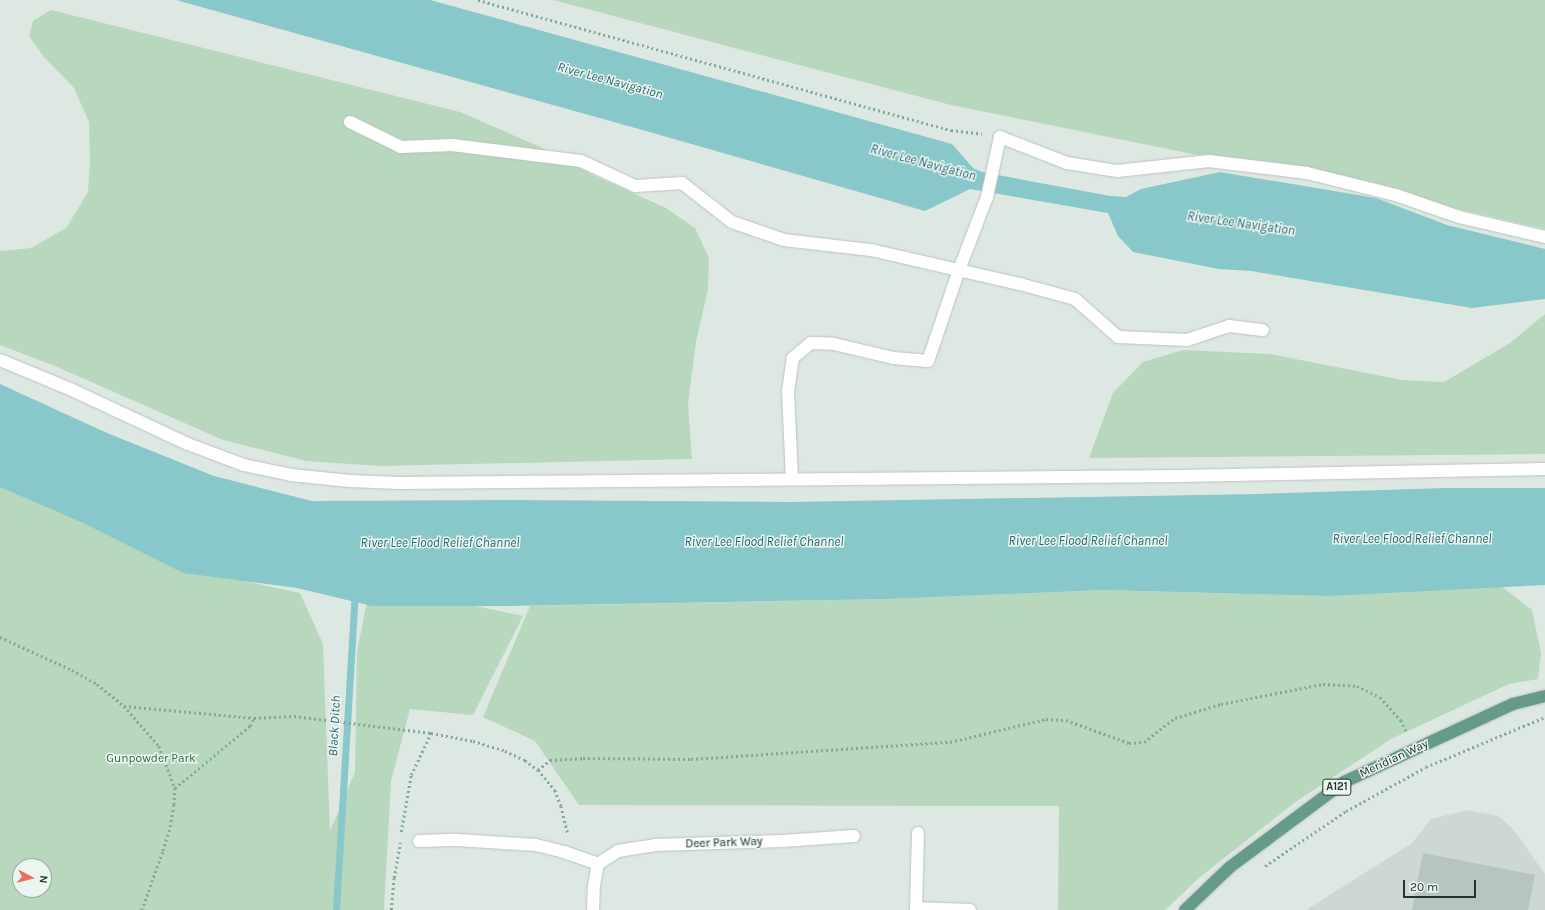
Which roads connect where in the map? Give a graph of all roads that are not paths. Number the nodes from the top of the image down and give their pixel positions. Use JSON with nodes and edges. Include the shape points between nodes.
{"nodes":[{"id":1,"x":350,"y":122,"type":"dead end"},
{"id":2,"x":1545,"y":237,"type":"edge"},
{"id":3,"x":959,"y":270,"type":"junction"},
{"id":4,"x":1263,"y":330,"type":"dead end"},
{"id":5,"x":0,"y":360,"type":"edge"},
{"id":6,"x":1545,"y":469,"type":"edge"},
{"id":7,"x":792,"y":479,"type":"junction"},
{"id":8,"x":1545,"y":696,"type":"edge"},
{"id":9,"x":918,"y":833,"type":"dead end"},
{"id":10,"x":854,"y":836,"type":"dead end"},
{"id":11,"x":419,"y":841,"type":"dead end"},
{"id":12,"x":598,"y":864,"type":"junction"},
{"id":13,"x":593,"y":910,"type":"edge"},
{"id":14,"x":970,"y":910,"type":"edge"},
{"id":15,"x":1186,"y":910,"type":"edge"}],
"edges":[{"from":1,"to":3,"type":"street","via":[[401,147],[452,145],[581,162],[635,186],[682,183],[732,222],[784,240],[871,250]]},
{"from":2,"to":3,"type":"street","via":[[1459,217],[1396,195],[1308,173],[1209,161],[1117,171],[1067,164],[998,142],[987,197]]},
{"from":3,"to":4,"type":"street","via":[[1076,299],[1118,337],[1186,340],[1229,326]]},
{"from":3,"to":7,"type":"street","via":[[928,361],[894,358],[834,344],[811,343],[793,358],[788,392]]},
{"from":5,"to":7,"type":"street","via":[[70,389],[188,444],[244,465],[291,475],[399,483]]},
{"from":6,"to":7,"type":"street","via":[[1179,476]]},
{"from":8,"to":15,"type":"main road","name":"Meridian Way","number":"A121","via":[[1513,704],[1344,782],[1230,867]]},
{"from":9,"to":14,"type":"street","via":[[916,908]]},
{"from":10,"to":12,"type":"street","name":"Deer Park Way","via":[[654,845],[618,851]]},
{"from":11,"to":12,"type":"street","via":[[518,843],[548,847]]},
{"from":12,"to":13,"type":"street"}]}
